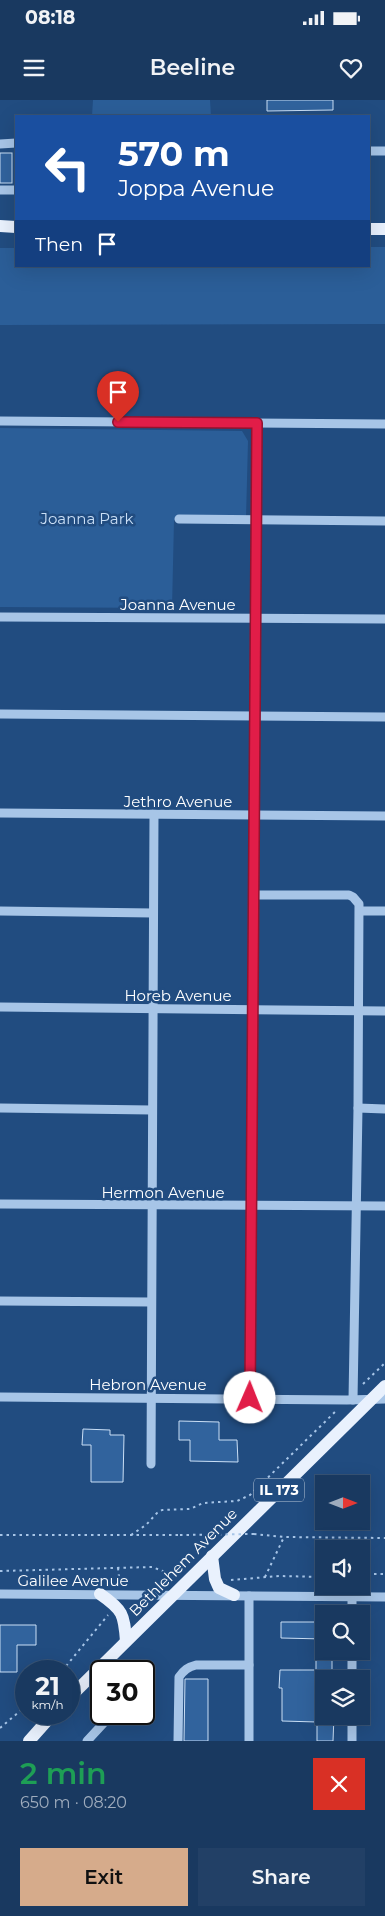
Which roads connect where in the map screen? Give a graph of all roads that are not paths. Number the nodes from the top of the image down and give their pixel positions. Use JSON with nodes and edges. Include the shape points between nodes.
{"nodes":[{"id":1,"x":15,"y":143,"type":"edge"},
{"id":2,"x":0,"y":144,"type":"edge"},
{"id":3,"x":370,"y":151,"type":"edge"},
{"id":4,"x":385,"y":151,"type":"edge"},
{"id":5,"x":0,"y":190,"type":"edge"},
{"id":6,"x":15,"y":190,"type":"edge"},
{"id":7,"x":0,"y":226,"type":"edge"},
{"id":8,"x":15,"y":227,"type":"edge"},
{"id":9,"x":370,"y":228,"type":"edge"},
{"id":10,"x":385,"y":229,"type":"edge"},
{"id":11,"x":0,"y":420,"type":"edge"},
{"id":12,"x":257,"y":423,"type":"junction"},
{"id":13,"x":385,"y":424,"type":"edge"},
{"id":14,"x":179,"y":519,"type":"dead end"},
{"id":15,"x":256,"y":521,"type":"junction"},
{"id":16,"x":385,"y":521,"type":"edge"},
{"id":17,"x":0,"y":616,"type":"edge"},
{"id":18,"x":255,"y":618,"type":"junction"},
{"id":19,"x":385,"y":619,"type":"edge"},
{"id":20,"x":0,"y":714,"type":"edge"},
{"id":21,"x":254,"y":716,"type":"junction"},
{"id":22,"x":385,"y":717,"type":"edge"},
{"id":23,"x":0,"y":813,"type":"edge"},
{"id":24,"x":154,"y":814,"type":"junction"},
{"id":25,"x":254,"y":815,"type":"junction"},
{"id":26,"x":385,"y":816,"type":"edge"},
{"id":27,"x":253,"y":895,"type":"junction"},
{"id":28,"x":360,"y":911,"type":"junction"},
{"id":29,"x":385,"y":911,"type":"edge"},
{"id":30,"x":0,"y":912,"type":"edge"},
{"id":31,"x":153,"y":913,"type":"junction"},
{"id":32,"x":0,"y":1007,"type":"edge"},
{"id":33,"x":153,"y":1008,"type":"junction"},
{"id":34,"x":252,"y":1009,"type":"junction"},
{"id":35,"x":359,"y":1010,"type":"junction"},
{"id":36,"x":385,"y":1011,"type":"edge"},
{"id":37,"x":0,"y":1108,"type":"edge"},
{"id":38,"x":358,"y":1108,"type":"junction"},
{"id":39,"x":385,"y":1109,"type":"edge"},
{"id":40,"x":152,"y":1110,"type":"junction"},
{"id":41,"x":0,"y":1204,"type":"edge"},
{"id":42,"x":152,"y":1205,"type":"junction"},
{"id":43,"x":251,"y":1206,"type":"junction"},
{"id":44,"x":356,"y":1206,"type":"junction"},
{"id":45,"x":385,"y":1206,"type":"edge"},
{"id":46,"x":0,"y":1301,"type":"edge"},
{"id":47,"x":152,"y":1302,"type":"junction"},
{"id":48,"x":385,"y":1386,"type":"edge"},
{"id":49,"x":0,"y":1397,"type":"edge"},
{"id":50,"x":151,"y":1398,"type":"junction"},
{"id":51,"x":250,"y":1398,"type":"junction"},
{"id":52,"x":351,"y":1398,"type":"junction"},
{"id":53,"x":379,"y":1399,"type":"edge"},
{"id":54,"x":151,"y":1464,"type":"dead end"},
{"id":55,"x":212,"y":1556,"type":"junction"},
{"id":56,"x":0,"y":1594,"type":"edge"},
{"id":57,"x":100,"y":1594,"type":"junction"},
{"id":58,"x":174,"y":1594,"type":"junction"},
{"id":59,"x":234,"y":1595,"type":"junction"},
{"id":60,"x":249,"y":1596,"type":"junction"},
{"id":61,"x":352,"y":1596,"type":"junction"},
{"id":62,"x":385,"y":1597,"type":"edge"},
{"id":63,"x":352,"y":1605,"type":"edge"},
{"id":64,"x":126,"y":1642,"type":"junction"},
{"id":65,"x":249,"y":1665,"type":"junction"},
{"id":66,"x":80,"y":1687,"type":"edge"},
{"id":67,"x":43,"y":1725,"type":"edge"},
{"id":68,"x":102,"y":1725,"type":"edge"},
{"id":69,"x":352,"y":1725,"type":"edge"},
{"id":70,"x":29,"y":1741,"type":"edge"},
{"id":71,"x":87,"y":1741,"type":"edge"},
{"id":72,"x":178,"y":1741,"type":"edge"},
{"id":73,"x":249,"y":1741,"type":"edge"},
{"id":74,"x":352,"y":1741,"type":"edge"}],
"edges":[{"from":1,"to":2,"type":"street"},
{"from":3,"to":4,"type":"street"},
{"from":5,"to":6,"type":"street"},
{"from":7,"to":8,"type":"main road"},
{"from":9,"to":10,"type":"main road"},
{"from":11,"to":12,"type":"street"},
{"from":12,"to":13,"type":"street"},
{"from":12,"to":15,"type":"street"},
{"from":14,"to":15,"type":"street"},
{"from":15,"to":16,"type":"street"},
{"from":15,"to":18,"type":"street"},
{"from":17,"to":18,"type":"street","name":"Joanna Avenue"},
{"from":18,"to":19,"type":"street","name":"Joanna Avenue"},
{"from":18,"to":21,"type":"street"},
{"from":20,"to":21,"type":"street"},
{"from":21,"to":22,"type":"street"},
{"from":21,"to":25,"type":"street"},
{"from":23,"to":24,"type":"street","name":"Jethro Avenue"},
{"from":24,"to":25,"type":"street","name":"Jethro Avenue"},
{"from":24,"to":31,"type":"street"},
{"from":25,"to":26,"type":"street","name":"Jethro Avenue"},
{"from":25,"to":27,"type":"street"},
{"from":27,"to":28,"type":"street","via":[[352,896]]},
{"from":27,"to":34,"type":"street"},
{"from":28,"to":29,"type":"street"},
{"from":28,"to":35,"type":"street"},
{"from":30,"to":31,"type":"street"},
{"from":31,"to":33,"type":"street"},
{"from":32,"to":33,"type":"street","name":"Horeb Avenue"},
{"from":33,"to":34,"type":"street","name":"Horeb Avenue"},
{"from":33,"to":40,"type":"street"},
{"from":34,"to":35,"type":"street","name":"Horeb Avenue"},
{"from":34,"to":43,"type":"street"},
{"from":35,"to":36,"type":"street","name":"Horeb Avenue"},
{"from":35,"to":38,"type":"street"},
{"from":37,"to":40,"type":"street"},
{"from":38,"to":39,"type":"street"},
{"from":38,"to":44,"type":"street"},
{"from":40,"to":42,"type":"street"},
{"from":41,"to":42,"type":"street","name":"Hermon Avenue"},
{"from":42,"to":43,"type":"street","name":"Hermon Avenue"},
{"from":42,"to":47,"type":"street"},
{"from":43,"to":44,"type":"street","name":"Hermon Avenue"},
{"from":43,"to":51,"type":"street"},
{"from":44,"to":45,"type":"street","name":"Hermon Avenue"},
{"from":44,"to":52,"type":"street"},
{"from":46,"to":47,"type":"street"},
{"from":47,"to":50,"type":"street"},
{"from":48,"to":53,"type":"main road","name":"Bethlehem Avenue","number":"IL 173"},
{"from":49,"to":50,"type":"street","name":"Hebron Avenue"},
{"from":50,"to":51,"type":"street","name":"Hebron Avenue"},
{"from":50,"to":54,"type":"street"},
{"from":51,"to":52,"type":"street","name":"Hebron Avenue"},
{"from":52,"to":53,"type":"street","name":"Hebron Avenue"},
{"from":53,"to":55,"type":"main road","name":"Bethlehem Avenue","number":"IL 173"},
{"from":55,"to":58,"type":"main road","name":"Bethlehem Avenue","number":"IL 173"},
{"from":55,"to":59,"type":"main road","via":[[214,1579],[219,1588]]},
{"from":56,"to":57,"type":"street","name":"Galilee Avenue"},
{"from":57,"to":58,"type":"street","name":"Galilee Avenue"},
{"from":57,"to":64,"type":"main road","via":[[122,1611]]},
{"from":58,"to":59,"type":"street","name":"Galilee Avenue"},
{"from":58,"to":64,"type":"main road","name":"Bethlehem Avenue","number":"IL 173"},
{"from":59,"to":60,"type":"street","name":"Galilee Avenue"},
{"from":60,"to":61,"type":"street","name":"Galilee Avenue"},
{"from":60,"to":65,"type":"street"},
{"from":61,"to":62,"type":"street","name":"Galilee Avenue"},
{"from":61,"to":63,"type":"street"},
{"from":64,"to":66,"type":"main road","name":"Bethlehem Avenue","number":"IL 173"},
{"from":65,"to":72,"type":"street","via":[[196,1665],[188,1666],[182,1672],[179,1677]]},
{"from":65,"to":73,"type":"street"},
{"from":67,"to":70,"type":"main road"},
{"from":68,"to":71,"type":"street"},
{"from":69,"to":74,"type":"street"}]}
